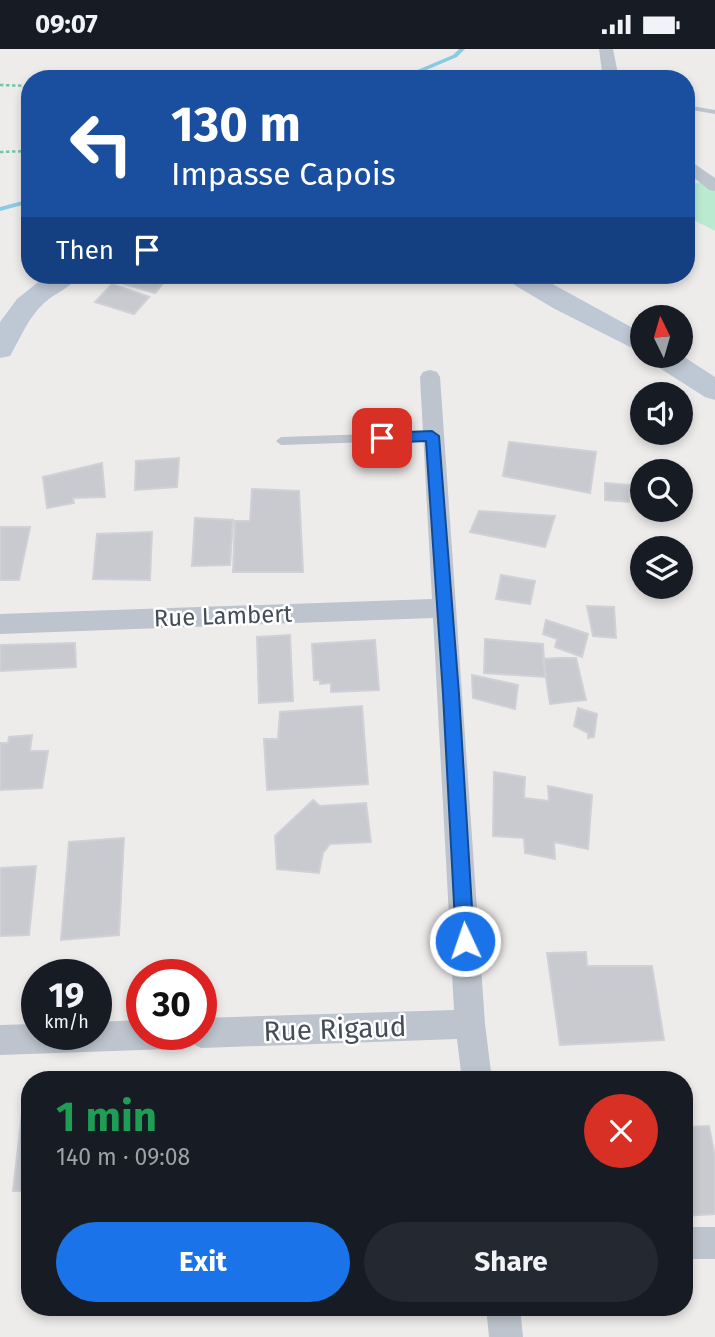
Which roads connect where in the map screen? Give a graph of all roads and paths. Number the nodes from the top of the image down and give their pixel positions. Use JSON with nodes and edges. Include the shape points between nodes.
{"nodes":[{"id":1,"x":606,"y":49,"type":"edge"},
{"id":2,"x":610,"y":70,"type":"edge"},
{"id":3,"x":0,"y":85,"type":"edge"},
{"id":4,"x":21,"y":86,"type":"edge"},
{"id":5,"x":695,"y":109,"type":"edge"},
{"id":6,"x":715,"y":112,"type":"edge"},
{"id":7,"x":21,"y":151,"type":"edge"},
{"id":8,"x":0,"y":152,"type":"edge"},
{"id":9,"x":695,"y":170,"type":"edge"},
{"id":10,"x":715,"y":186,"type":"edge"},
{"id":11,"x":47,"y":284,"type":"edge"},
{"id":12,"x":532,"y":284,"type":"edge"},
{"id":13,"x":630,"y":338,"type":"edge"},
{"id":14,"x":0,"y":349,"type":"edge"},
{"id":15,"x":680,"y":368,"type":"edge"},
{"id":16,"x":430,"y":377,"type":"dead end"},
{"id":17,"x":715,"y":390,"type":"edge"},
{"id":18,"x":432,"y":436,"type":"junction"},
{"id":19,"x":281,"y":441,"type":"dead end"},
{"id":20,"x":445,"y":608,"type":"junction"},
{"id":21,"x":0,"y":624,"type":"edge"},
{"id":22,"x":470,"y":1024,"type":"junction"},
{"id":23,"x":217,"y":1032,"type":"edge"},
{"id":24,"x":126,"y":1036,"type":"edge"},
{"id":25,"x":0,"y":1040,"type":"edge"},
{"id":26,"x":476,"y":1071,"type":"edge"},
{"id":27,"x":693,"y":1243,"type":"edge"},
{"id":28,"x":715,"y":1243,"type":"edge"},
{"id":29,"x":504,"y":1316,"type":"edge"},
{"id":30,"x":506,"y":1337,"type":"edge"}],
"edges":[{"from":1,"to":2,"type":"street"},
{"from":3,"to":4,"type":"path"},
{"from":5,"to":6,"type":"lane"},
{"from":7,"to":8,"type":"path"},
{"from":9,"to":10,"type":"street"},
{"from":11,"to":14,"type":"street","via":[[9,325]]},
{"from":12,"to":13,"type":"street"},
{"from":15,"to":17,"type":"street"},
{"from":16,"to":18,"type":"street"},
{"from":18,"to":19,"type":"lane"},
{"from":18,"to":20,"type":"street"},
{"from":20,"to":21,"type":"street","name":"Rue Lambert"},
{"from":20,"to":22,"type":"street"},
{"from":22,"to":23,"type":"street","name":"Rue Rigaud"},
{"from":22,"to":26,"type":"street"},
{"from":24,"to":25,"type":"street"},
{"from":27,"to":28,"type":"street"},
{"from":29,"to":30,"type":"street"}]}
